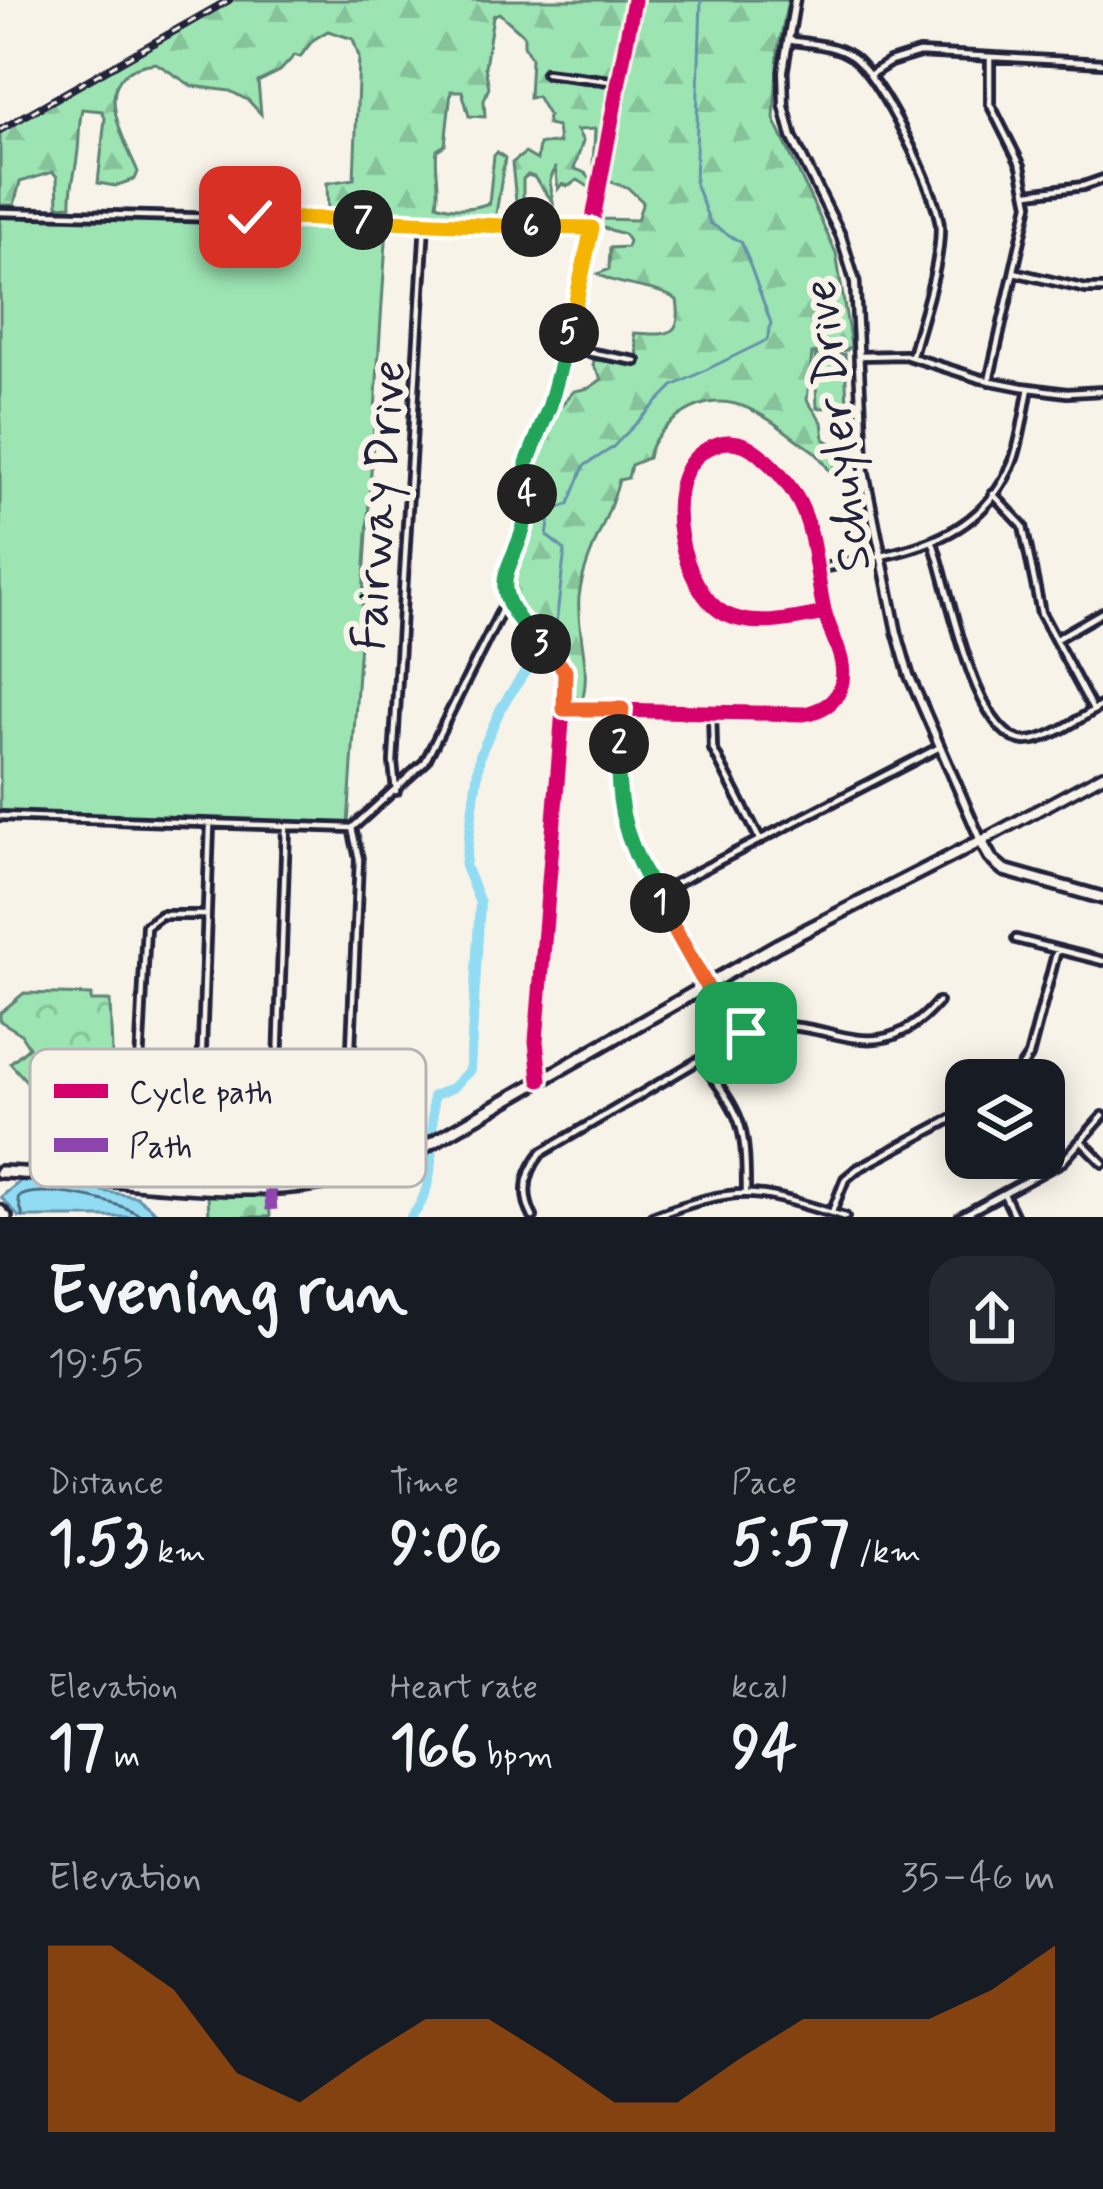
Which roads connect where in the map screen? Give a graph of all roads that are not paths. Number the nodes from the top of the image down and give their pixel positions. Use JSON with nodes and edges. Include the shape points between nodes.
{"nodes":[{"id":1,"x":634,"y":0,"type":"edge"},
{"id":2,"x":795,"y":0,"type":"edge"},
{"id":3,"x":788,"y":40,"type":"junction"},
{"id":4,"x":990,"y":57,"type":"junction"},
{"id":5,"x":1103,"y":63,"type":"edge"},
{"id":6,"x":546,"y":74,"type":"dead end"},
{"id":7,"x":871,"y":74,"type":"junction"},
{"id":8,"x":618,"y":82,"type":"junction"},
{"id":9,"x":1103,"y":179,"type":"edge"},
{"id":10,"x":1028,"y":193,"type":"junction"},
{"id":11,"x":0,"y":212,"type":"edge"},
{"id":12,"x":424,"y":222,"type":"junction"},
{"id":13,"x":592,"y":228,"type":"junction"},
{"id":14,"x":1014,"y":272,"type":"junction"},
{"id":15,"x":1103,"y":290,"type":"edge"},
{"id":16,"x":565,"y":348,"type":"junction"},
{"id":17,"x":859,"y":356,"type":"junction"},
{"id":18,"x":912,"y":356,"type":"junction"},
{"id":19,"x":636,"y":361,"type":"dead end"},
{"id":20,"x":989,"y":381,"type":"junction"},
{"id":21,"x":1029,"y":388,"type":"junction"},
{"id":22,"x":1102,"y":392,"type":"edge"},
{"id":23,"x":1103,"y":404,"type":"edge"},
{"id":24,"x":993,"y":494,"type":"junction"},
{"id":25,"x":934,"y":543,"type":"junction"},
{"id":26,"x":880,"y":556,"type":"junction"},
{"id":27,"x":817,"y":569,"type":"junction"},
{"id":28,"x":506,"y":602,"type":"junction"},
{"id":29,"x":1103,"y":612,"type":"edge"},
{"id":30,"x":825,"y":613,"type":"junction"},
{"id":31,"x":1055,"y":640,"type":"junction"},
{"id":32,"x":1103,"y":705,"type":"edge"},
{"id":33,"x":564,"y":709,"type":"junction"},
{"id":34,"x":622,"y":709,"type":"junction"},
{"id":35,"x":1094,"y":710,"type":"junction"},
{"id":36,"x":712,"y":711,"type":"junction"},
{"id":37,"x":939,"y":747,"type":"junction"},
{"id":38,"x":1103,"y":775,"type":"edge"},
{"id":39,"x":396,"y":791,"type":"junction"},
{"id":40,"x":0,"y":815,"type":"edge"},
{"id":41,"x":211,"y":825,"type":"junction"},
{"id":42,"x":286,"y":827,"type":"junction"},
{"id":43,"x":352,"y":827,"type":"junction"},
{"id":44,"x":759,"y":838,"type":"junction"},
{"id":45,"x":981,"y":841,"type":"junction"},
{"id":46,"x":655,"y":894,"type":"junction"},
{"id":47,"x":1103,"y":898,"type":"edge"},
{"id":48,"x":206,"y":915,"type":"junction"},
{"id":49,"x":1016,"y":939,"type":"dead end"},
{"id":50,"x":1057,"y":950,"type":"junction"},
{"id":51,"x":1103,"y":961,"type":"edge"},
{"id":52,"x":704,"y":986,"type":"junction"},
{"id":53,"x":938,"y":1002,"type":"dead end"},
{"id":54,"x":736,"y":1039,"type":"junction"},
{"id":55,"x":140,"y":1049,"type":"edge"},
{"id":56,"x":200,"y":1049,"type":"edge"},
{"id":57,"x":279,"y":1049,"type":"edge"},
{"id":58,"x":351,"y":1049,"type":"edge"},
{"id":59,"x":1027,"y":1059,"type":"edge"},
{"id":60,"x":700,"y":1060,"type":"junction"},
{"id":61,"x":540,"y":1080,"type":"junction"},
{"id":62,"x":1103,"y":1116,"type":"edge"},
{"id":63,"x":945,"y":1122,"type":"edge"},
{"id":64,"x":1083,"y":1143,"type":"junction"},
{"id":65,"x":426,"y":1146,"type":"edge"},
{"id":66,"x":1103,"y":1163,"type":"edge"},
{"id":67,"x":0,"y":1172,"type":"edge"},
{"id":68,"x":30,"y":1174,"type":"edge"},
{"id":69,"x":186,"y":1187,"type":"edge"},
{"id":70,"x":236,"y":1187,"type":"edge"},
{"id":71,"x":746,"y":1191,"type":"junction"},
{"id":72,"x":1004,"y":1194,"type":"junction"},
{"id":73,"x":832,"y":1213,"type":"junction"},
{"id":74,"x":533,"y":1217,"type":"edge"},
{"id":75,"x":652,"y":1217,"type":"edge"},
{"id":76,"x":845,"y":1217,"type":"edge"},
{"id":77,"x":960,"y":1217,"type":"edge"},
{"id":78,"x":1016,"y":1217,"type":"edge"}],
"edges":[{"from":1,"to":8,"type":"street"},
{"from":2,"to":3,"type":"street","name":"Schuyler Drive"},
{"from":3,"to":7,"type":"street","via":[[846,53]]},
{"from":3,"to":17,"type":"street","name":"Schuyler Drive","via":[[786,118],[850,262]]},
{"from":4,"to":5,"type":"street"},
{"from":4,"to":7,"type":"street","via":[[919,53]]},
{"from":4,"to":10,"type":"street","via":[[990,104]]},
{"from":6,"to":8,"type":"street"},
{"from":7,"to":18,"type":"street","via":[[939,216]]},
{"from":8,"to":13,"type":"street"},
{"from":9,"to":10,"type":"street"},
{"from":10,"to":14,"type":"street"},
{"from":11,"to":12,"type":"street"},
{"from":12,"to":13,"type":"street"},
{"from":12,"to":39,"type":"street","name":"Fairway Drive"},
{"from":13,"to":16,"type":"street"},
{"from":14,"to":15,"type":"street"},
{"from":14,"to":20,"type":"street"},
{"from":16,"to":19,"type":"street"},
{"from":16,"to":28,"type":"street","via":[[527,463],[526,518],[505,574]]},
{"from":17,"to":18,"type":"street"},
{"from":17,"to":26,"type":"street","name":"Schuyler Drive","via":[[864,471]]},
{"from":18,"to":20,"type":"street"},
{"from":20,"to":21,"type":"street"},
{"from":21,"to":22,"type":"street"},
{"from":21,"to":24,"type":"street","via":[[1016,453]]},
{"from":22,"to":23,"type":"street"},
{"from":24,"to":25,"type":"street"},
{"from":24,"to":31,"type":"street","via":[[1024,529]]},
{"from":25,"to":26,"type":"street"},
{"from":25,"to":35,"type":"street","via":[[960,640],[998,728],[1036,740]]},
{"from":26,"to":27,"type":"street"},
{"from":26,"to":37,"type":"street","name":"Schuyler Drive","via":[[903,656]]},
{"from":27,"to":30,"type":"street"},
{"from":27,"to":30,"type":"street","via":[[802,503],[758,452],[726,441],[690,463],[676,510],[709,602],[746,619]]},
{"from":28,"to":33,"type":"street","via":[[563,665]]},
{"from":28,"to":39,"type":"street","via":[[425,762]]},
{"from":29,"to":31,"type":"street"},
{"from":30,"to":36,"type":"street","via":[[842,665],[831,702],[804,714]]},
{"from":31,"to":35,"type":"street"},
{"from":32,"to":35,"type":"street"},
{"from":33,"to":34,"type":"street"},
{"from":33,"to":61,"type":"street","via":[[536,1041]]},
{"from":34,"to":36,"type":"street"},
{"from":34,"to":46,"type":"street","via":[[618,807]]},
{"from":36,"to":44,"type":"street","via":[[713,749]]},
{"from":37,"to":44,"type":"street"},
{"from":37,"to":45,"type":"street","name":"Schuyler Drive"},
{"from":38,"to":45,"type":"main road"},
{"from":39,"to":43,"type":"street"},
{"from":40,"to":41,"type":"street"},
{"from":41,"to":42,"type":"street"},
{"from":41,"to":48,"type":"street"},
{"from":42,"to":43,"type":"street"},
{"from":42,"to":57,"type":"street"},
{"from":43,"to":58,"type":"street","via":[[359,859]]},
{"from":44,"to":46,"type":"street"},
{"from":45,"to":47,"type":"main road","via":[[1012,874]]},
{"from":45,"to":52,"type":"main road"},
{"from":46,"to":52,"type":"street"},
{"from":48,"to":55,"type":"street","via":[[161,915],[146,926]]},
{"from":48,"to":56,"type":"street"},
{"from":49,"to":50,"type":"street"},
{"from":50,"to":51,"type":"street"},
{"from":50,"to":59,"type":"street"},
{"from":52,"to":54,"type":"street"},
{"from":52,"to":61,"type":"main road"},
{"from":53,"to":54,"type":"street","via":[[885,1041],[794,1024],[770,1024]]},
{"from":54,"to":60,"type":"street"},
{"from":60,"to":71,"type":"street","via":[[738,1116]]},
{"from":60,"to":74,"type":"street","via":[[541,1153],[526,1180]]},
{"from":61,"to":65,"type":"main road"},
{"from":62,"to":64,"type":"street"},
{"from":63,"to":73,"type":"street","via":[[857,1169]]},
{"from":64,"to":66,"type":"street"},
{"from":64,"to":72,"type":"street"},
{"from":67,"to":68,"type":"main road"},
{"from":69,"to":70,"type":"main road"},
{"from":71,"to":73,"type":"street"},
{"from":71,"to":75,"type":"street"},
{"from":72,"to":77,"type":"street"},
{"from":72,"to":78,"type":"street"},
{"from":73,"to":76,"type":"street"}]}
